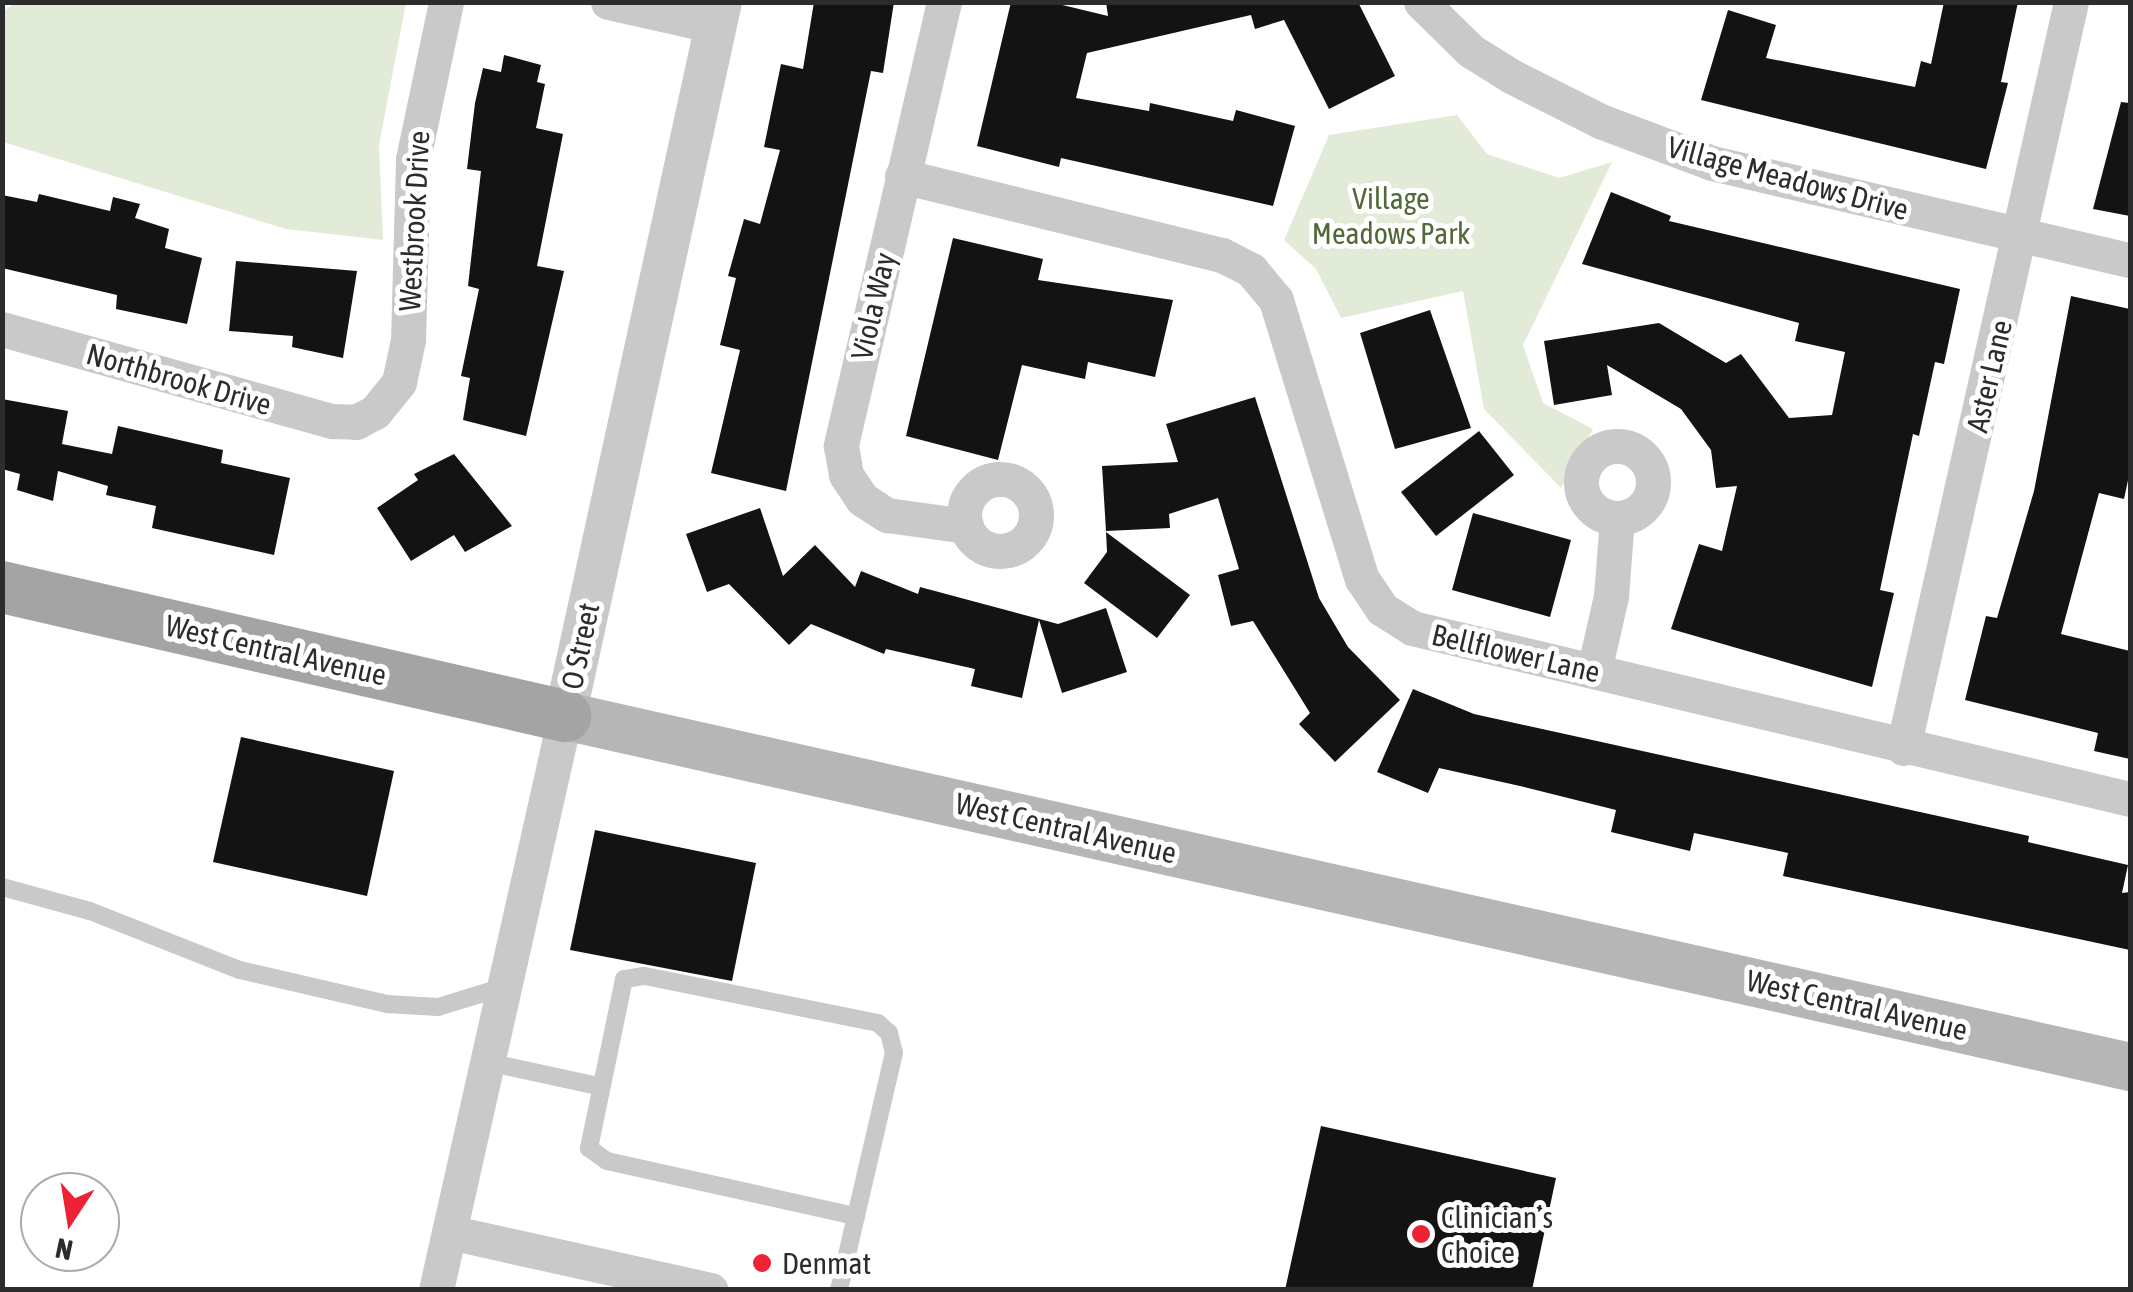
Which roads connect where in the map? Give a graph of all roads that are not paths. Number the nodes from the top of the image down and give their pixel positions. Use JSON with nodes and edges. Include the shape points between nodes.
{"nodes":[{"id":1,"x":446,"y":2,"type":"edge"},
{"id":2,"x":608,"y":2,"type":"edge"},
{"id":3,"x":944,"y":2,"type":"edge"},
{"id":4,"x":1422,"y":2,"type":"edge"},
{"id":5,"x":2071,"y":2,"type":"edge"},
{"id":6,"x":718,"y":14,"type":"edge"},
{"id":7,"x":902,"y":176,"type":"junction"},
{"id":8,"x":2021,"y":236,"type":"junction"},
{"id":9,"x":2130,"y":260,"type":"edge"},
{"id":10,"x":2,"y":329,"type":"edge"},
{"id":11,"x":356,"y":422,"type":"joint"},
{"id":12,"x":1617,"y":518,"type":"dead end"},
{"id":13,"x":966,"y":526,"type":"dead end"},
{"id":14,"x":2,"y":586,"type":"edge"},
{"id":15,"x":1594,"y":671,"type":"junction"},
{"id":16,"x":564,"y":716,"type":"junction"},
{"id":17,"x":1904,"y":748,"type":"junction"},
{"id":18,"x":2130,"y":799,"type":"edge"},
{"id":19,"x":2,"y":887,"type":"edge"},
{"id":20,"x":504,"y":988,"type":"junction"},
{"id":21,"x":488,"y":1062,"type":"junction"},
{"id":22,"x":2130,"y":1067,"type":"edge"},
{"id":23,"x":598,"y":1086,"type":"junction"},
{"id":24,"x":856,"y":1216,"type":"junction"},
{"id":25,"x":450,"y":1232,"type":"junction"},
{"id":26,"x":436,"y":1290,"type":"edge"},
{"id":27,"x":711,"y":1290,"type":"edge"},
{"id":28,"x":839,"y":1290,"type":"edge"}],
"edges":[{"from":1,"to":11,"type":"street","name":"Westbrook Drive","via":[[413,159],[408,340],[391,398]]},
{"from":2,"to":6,"type":"street"},
{"from":3,"to":7,"type":"street","name":"Viola Way"},
{"from":4,"to":8,"type":"street","name":"Village Meadows Drive","via":[[1470,51],[1600,121],[1712,163]]},
{"from":5,"to":8,"type":"street","name":"Aster Lane"},
{"from":6,"to":16,"type":"street","name":"O Street"},
{"from":7,"to":13,"type":"street","name":"Viola Way","via":[[841,446],[846,474],[862,499],[886,514]]},
{"from":7,"to":15,"type":"street","name":"Bellflower Lane","via":[[1222,255],[1251,270],[1276,300],[1362,579],[1382,609],[1412,628]]},
{"from":8,"to":9,"type":"street","name":"Village Meadows Drive"},
{"from":8,"to":17,"type":"street","name":"Aster Lane"},
{"from":10,"to":11,"type":"street","name":"Northbrook Drive","via":[[332,422]]},
{"from":12,"to":15,"type":"street","via":[[1611,596]]},
{"from":14,"to":16,"type":"main road","name":"West Central Avenue"},
{"from":15,"to":17,"type":"street","name":"Bellflower Lane"},
{"from":16,"to":20,"type":"street","name":"O Street"},
{"from":16,"to":22,"type":"main road","name":"West Central Avenue"},
{"from":17,"to":18,"type":"street","name":"Bellflower Lane"},
{"from":19,"to":20,"type":"lane","via":[[90,910],[240,970],[387,1004],[438,1007]]},
{"from":20,"to":21,"type":"street","name":"O Street"},
{"from":21,"to":23,"type":"lane"},
{"from":21,"to":25,"type":"street","name":"O Street"},
{"from":23,"to":24,"type":"lane","via":[[589,1148],[608,1161]]},
{"from":23,"to":24,"type":"lane","via":[[624,979],[644,976],[878,1023],[894,1053]]},
{"from":24,"to":28,"type":"lane"},
{"from":25,"to":26,"type":"street","name":"O Street"},
{"from":25,"to":27,"type":"street"}]}
